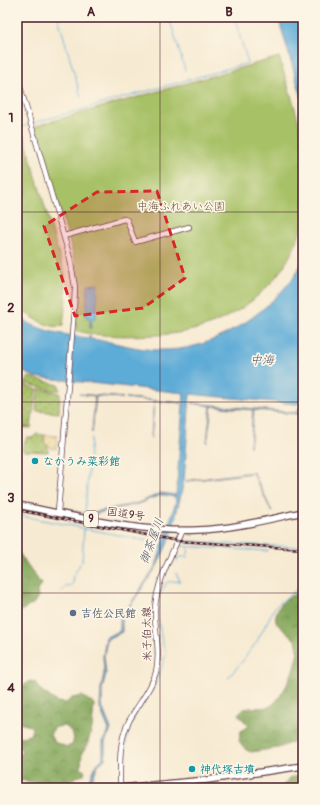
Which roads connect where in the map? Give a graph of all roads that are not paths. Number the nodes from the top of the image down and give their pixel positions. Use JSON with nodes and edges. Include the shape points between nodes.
{"nodes":[{"id":1,"x":17,"y":76,"type":"edge"},
{"id":2,"x":189,"y":226,"type":"dead end"},
{"id":3,"x":64,"y":236,"type":"junction"},
{"id":4,"x":17,"y":505,"type":"edge"},
{"id":5,"x":58,"y":512,"type":"junction"},
{"id":6,"x":303,"y":512,"type":"edge"},
{"id":7,"x":182,"y":530,"type":"junction"},
{"id":8,"x":303,"y":766,"type":"edge"},
{"id":9,"x":120,"y":785,"type":"edge"}],
"edges":[{"from":1,"to":3,"type":"street"},
{"from":2,"to":3,"type":"street","via":[[135,242],[127,220],[124,219]]},
{"from":3,"to":5,"type":"street","via":[[75,287]]},
{"from":4,"to":5,"type":"highway","name":"国道9号","number":"9"},
{"from":5,"to":7,"type":"highway","name":"国道9号","number":"9","via":[[114,523]]},
{"from":6,"to":7,"type":"highway","name":"国道9号","number":"9","via":[[210,529]]},
{"from":7,"to":9,"type":"street","name":"米子伯太線","via":[[158,594],[155,613],[157,666],[151,685],[124,733],[120,752]]},
{"from":8,"to":9,"type":"highway","via":[[207,780]]}]}
